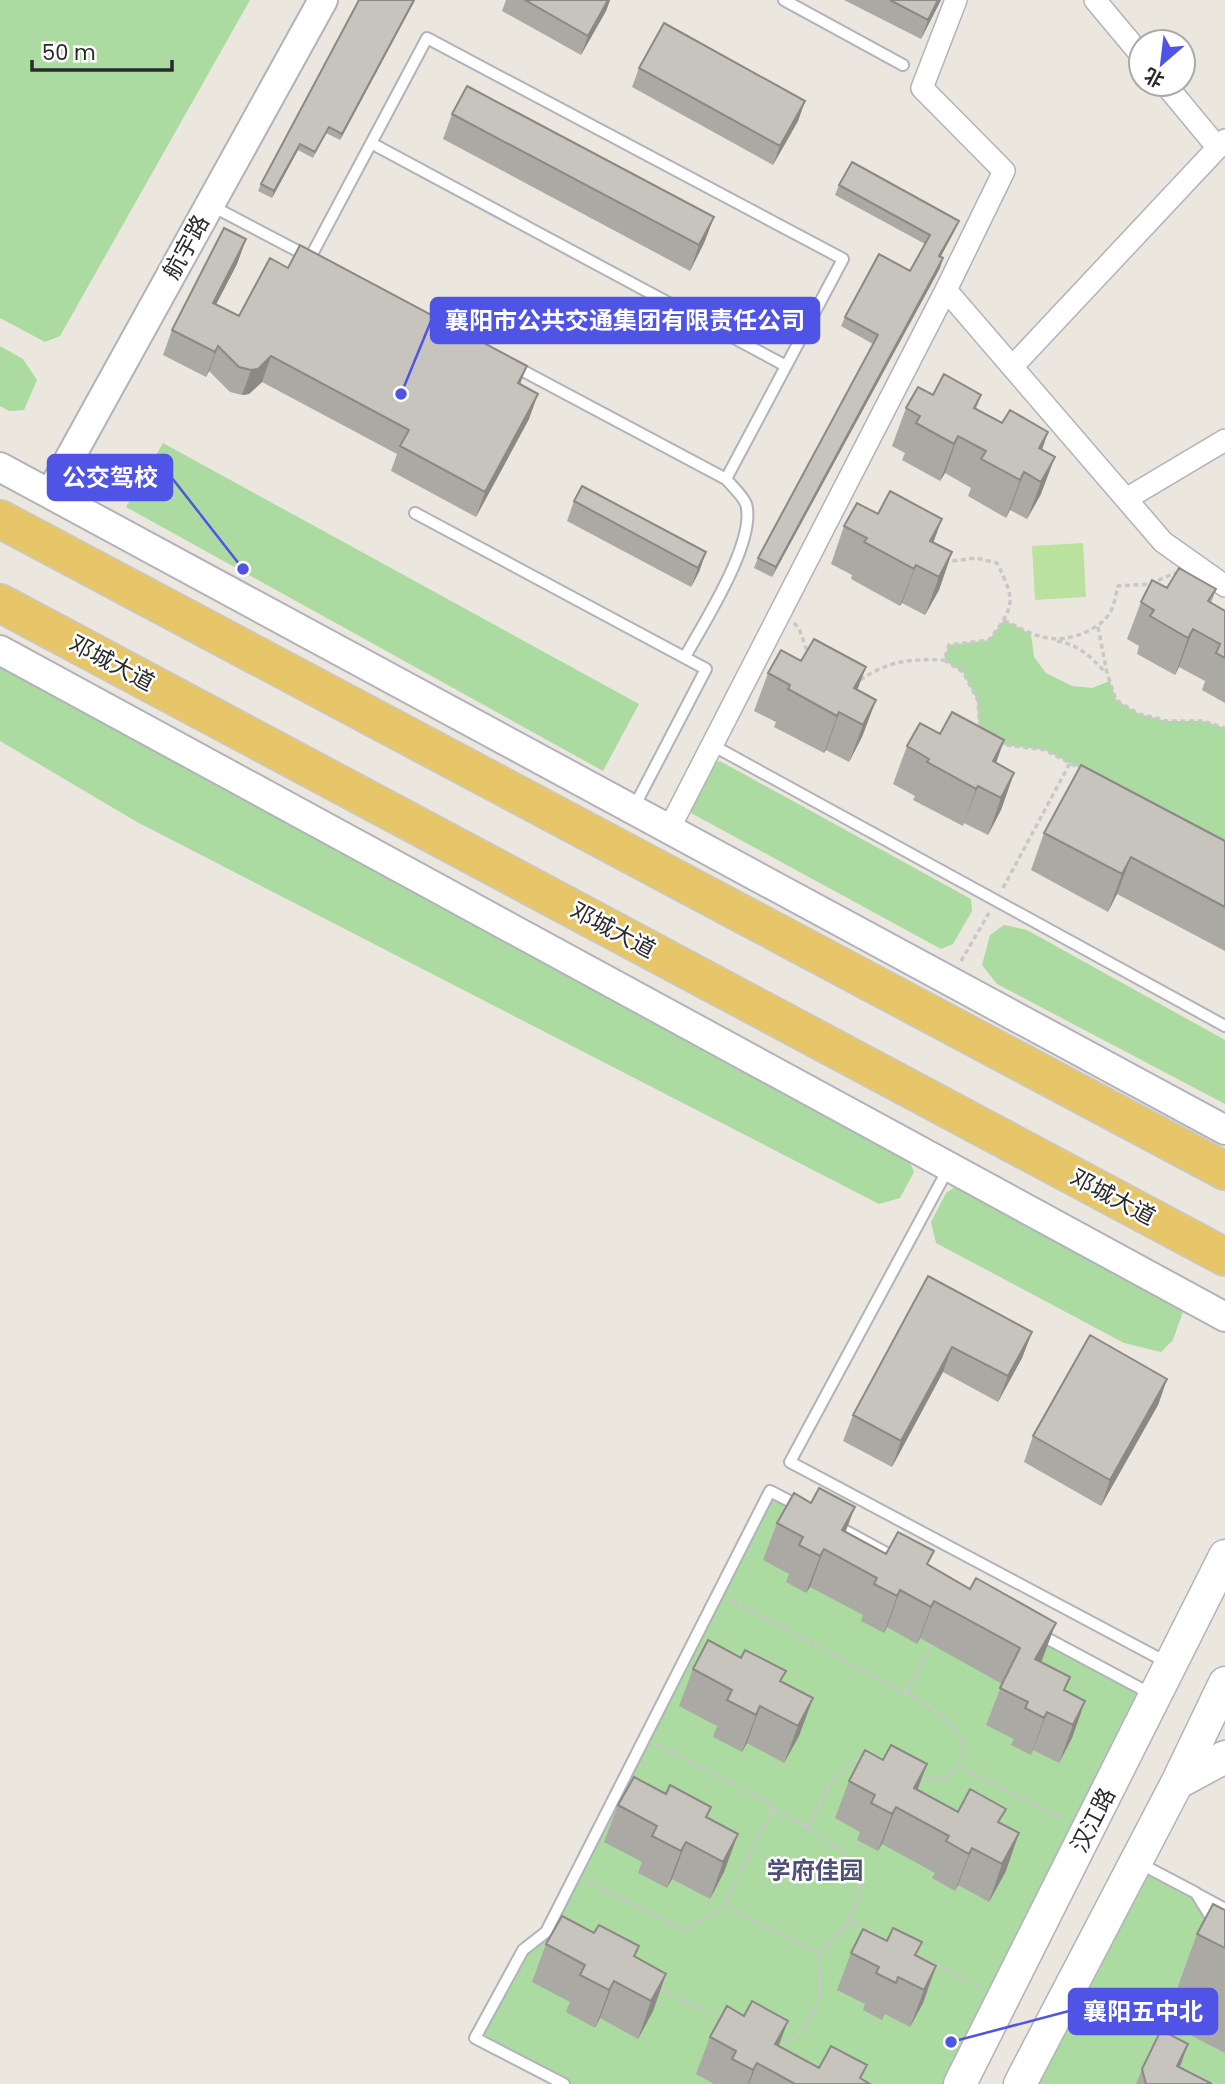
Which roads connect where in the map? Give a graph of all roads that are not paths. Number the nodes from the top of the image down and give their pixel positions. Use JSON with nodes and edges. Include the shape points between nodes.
{"nodes":[{"id":1,"x":323,"y":0,"type":"edge"},
{"id":2,"x":784,"y":0,"type":"edge"},
{"id":3,"x":956,"y":0,"type":"edge"},
{"id":4,"x":1095,"y":0,"type":"edge"},
{"id":5,"x":1127,"y":38,"type":"edge"},
{"id":6,"x":903,"y":65,"type":"dead end"},
{"id":7,"x":1178,"y":98,"type":"edge"},
{"id":8,"x":371,"y":143,"type":"junction"},
{"id":9,"x":1222,"y":144,"type":"edge"},
{"id":10,"x":210,"y":204,"type":"junction"},
{"id":11,"x":310,"y":258,"type":"junction"},
{"id":12,"x":323,"y":264,"type":"edge"},
{"id":13,"x":946,"y":290,"type":"junction"},
{"id":14,"x":506,"y":362,"type":"edge"},
{"id":15,"x":786,"y":366,"type":"junction"},
{"id":16,"x":1012,"y":367,"type":"junction"},
{"id":17,"x":1225,"y":440,"type":"edge"},
{"id":18,"x":0,"y":467,"type":"edge"},
{"id":19,"x":726,"y":479,"type":"junction"},
{"id":20,"x":50,"y":494,"type":"junction"},
{"id":21,"x":1126,"y":499,"type":"junction"},
{"id":22,"x":415,"y":513,"type":"dead end"},
{"id":23,"x":0,"y":519,"type":"edge"},
{"id":24,"x":1225,"y":586,"type":"edge"},
{"id":25,"x":0,"y":603,"type":"edge"},
{"id":26,"x":0,"y":650,"type":"edge"},
{"id":27,"x":685,"y":657,"type":"junction"},
{"id":28,"x":712,"y":745,"type":"junction"},
{"id":29,"x":633,"y":809,"type":"junction"},
{"id":30,"x":669,"y":829,"type":"junction"},
{"id":31,"x":614,"y":845,"type":"junction"},
{"id":32,"x":1225,"y":1026,"type":"edge"},
{"id":33,"x":1225,"y":1130,"type":"edge"},
{"id":34,"x":948,"y":1167,"type":"junction"},
{"id":35,"x":1225,"y":1171,"type":"edge"},
{"id":36,"x":1223,"y":1257,"type":"edge"},
{"id":37,"x":1225,"y":1318,"type":"edge"},
{"id":38,"x":1225,"y":1556,"type":"edge"},
{"id":39,"x":912,"y":1566,"type":"edge"},
{"id":40,"x":1020,"y":1624,"type":"edge"},
{"id":41,"x":1171,"y":1664,"type":"junction"},
{"id":42,"x":1225,"y":1683,"type":"edge"},
{"id":43,"x":1155,"y":1696,"type":"junction"},
{"id":44,"x":1225,"y":1757,"type":"edge"},
{"id":45,"x":1177,"y":1783,"type":"junction"},
{"id":46,"x":1136,"y":1861,"type":"junction"},
{"id":47,"x":1196,"y":1893,"type":"junction"},
{"id":48,"x":1225,"y":1909,"type":"edge"},
{"id":49,"x":1225,"y":1940,"type":"edge"},
{"id":50,"x":564,"y":2084,"type":"edge"},
{"id":51,"x":960,"y":2084,"type":"edge"},
{"id":52,"x":1020,"y":2084,"type":"edge"}],
"edges":[{"from":1,"to":10,"type":"street","name":"航宇路"},
{"from":2,"to":6,"type":"lane"},
{"from":3,"to":13,"type":"street","via":[[922,88],[1004,171]]},
{"from":4,"to":5,"type":"street"},
{"from":7,"to":9,"type":"street"},
{"from":8,"to":11,"type":"lane"},
{"from":8,"to":15,"type":"lane"},
{"from":8,"to":15,"type":"lane","via":[[427,38],[843,259]]},
{"from":9,"to":16,"type":"street"},
{"from":10,"to":11,"type":"lane"},
{"from":10,"to":20,"type":"street","name":"航宇路"},
{"from":11,"to":12,"type":"lane"},
{"from":13,"to":16,"type":"street"},
{"from":13,"to":28,"type":"street"},
{"from":14,"to":19,"type":"lane"},
{"from":15,"to":19,"type":"lane"},
{"from":16,"to":21,"type":"street"},
{"from":17,"to":21,"type":"street"},
{"from":18,"to":20,"type":"street"},
{"from":19,"to":27,"type":"lane","via":[[746,504],[747,526],[741,551]]},
{"from":20,"to":29,"type":"street"},
{"from":21,"to":24,"type":"street","via":[[1164,542]]},
{"from":22,"to":27,"type":"lane"},
{"from":23,"to":31,"type":"highway"},
{"from":25,"to":36,"type":"highway","name":"邓城大道"},
{"from":26,"to":34,"type":"street"},
{"from":27,"to":29,"type":"lane","via":[[706,669]]},
{"from":28,"to":30,"type":"street"},
{"from":28,"to":32,"type":"lane"},
{"from":29,"to":30,"type":"street"},
{"from":29,"to":31,"type":"street"},
{"from":30,"to":33,"type":"street"},
{"from":31,"to":35,"type":"highway"},
{"from":34,"to":37,"type":"street"},
{"from":34,"to":41,"type":"lane","via":[[790,1462]]},
{"from":38,"to":41,"type":"main road","name":"汉江路"},
{"from":39,"to":50,"type":"lane","via":[[770,1490],[547,1932],[523,1950],[475,2038]]},
{"from":40,"to":43,"type":"lane"},
{"from":41,"to":43,"type":"main road","name":"汉江路"},
{"from":42,"to":45,"type":"main road"},
{"from":43,"to":51,"type":"main road","name":"汉江路"},
{"from":44,"to":45,"type":"main road"},
{"from":45,"to":46,"type":"main road"},
{"from":46,"to":47,"type":"lane"},
{"from":46,"to":52,"type":"main road"},
{"from":47,"to":48,"type":"lane"},
{"from":47,"to":49,"type":"lane"}]}
